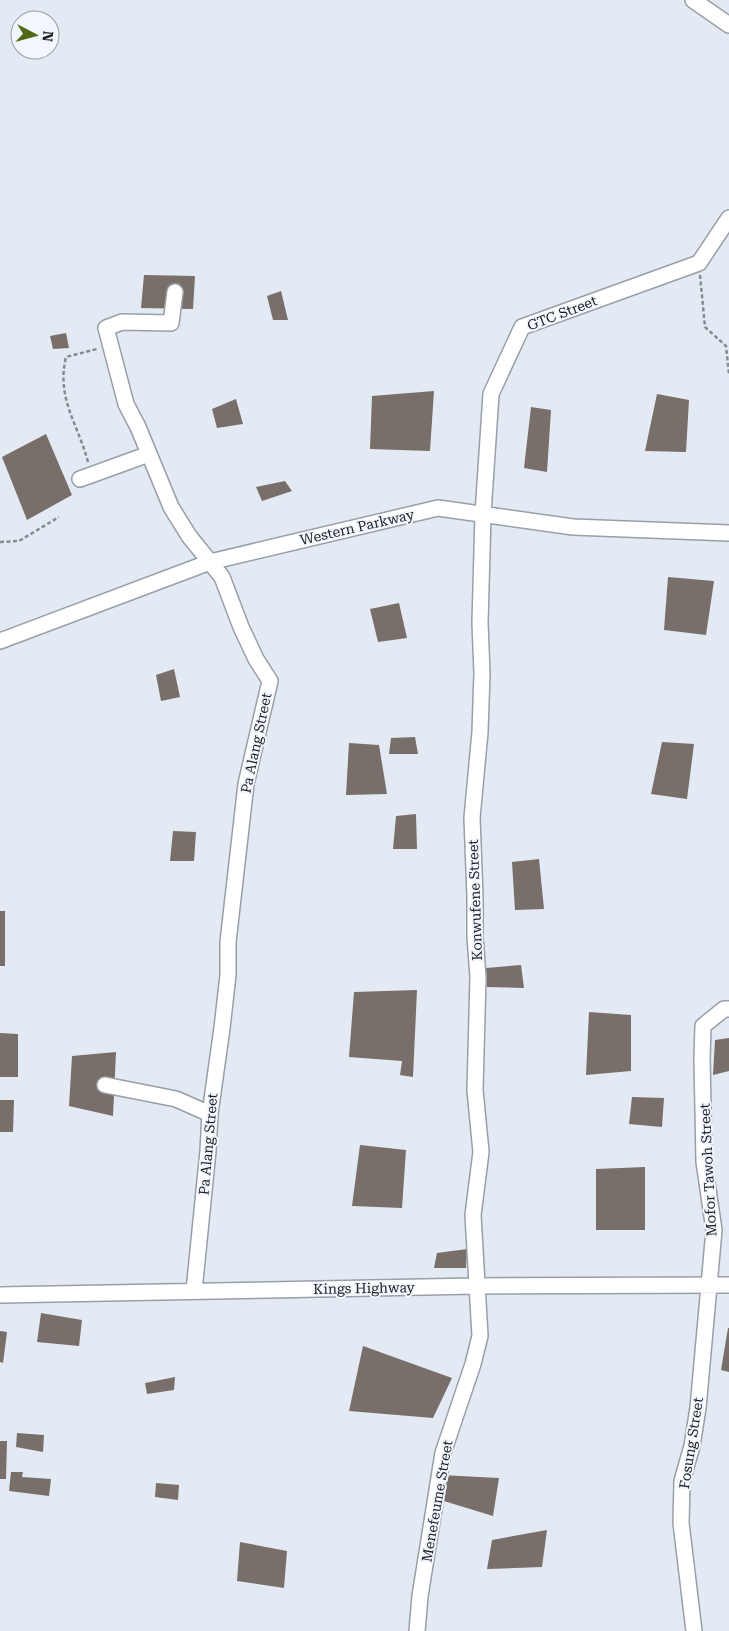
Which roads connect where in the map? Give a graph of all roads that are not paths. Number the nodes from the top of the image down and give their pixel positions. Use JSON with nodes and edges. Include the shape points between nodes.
{"nodes":[{"id":1,"x":693,"y":0,"type":"edge"},
{"id":2,"x":729,"y":25,"type":"edge"},
{"id":3,"x":729,"y":218,"type":"edge"},
{"id":4,"x":175,"y":292,"type":"dead end"},
{"id":5,"x":149,"y":454,"type":"junction"},
{"id":6,"x":86,"y":477,"type":"road end"},
{"id":7,"x":482,"y":514,"type":"junction"},
{"id":8,"x":729,"y":533,"type":"edge"},
{"id":9,"x":210,"y":562,"type":"junction"},
{"id":10,"x":0,"y":641,"type":"edge"},
{"id":11,"x":729,"y":1009,"type":"edge"},
{"id":12,"x":105,"y":1085,"type":"dead end"},
{"id":13,"x":210,"y":1114,"type":"junction"},
{"id":14,"x":708,"y":1285,"type":"junction"},
{"id":15,"x":729,"y":1285,"type":"edge"},
{"id":16,"x":476,"y":1286,"type":"junction"},
{"id":17,"x":194,"y":1291,"type":"junction"},
{"id":18,"x":0,"y":1294,"type":"edge"},
{"id":19,"x":417,"y":1631,"type":"edge"},
{"id":20,"x":694,"y":1631,"type":"edge"}],
"edges":[{"from":1,"to":2,"type":"street"},
{"from":3,"to":7,"type":"street","name":"GTC Street","via":[[699,263],[522,327],[491,394]]},
{"from":4,"to":5,"type":"street","name":"Pa Alang Street","via":[[171,323],[122,322],[106,328],[126,404]]},
{"from":5,"to":6,"type":"street"},
{"from":5,"to":9,"type":"street","name":"Pa Alang Street","via":[[171,507]]},
{"from":7,"to":8,"type":"street","name":"Western Parkway","via":[[573,527]]},
{"from":7,"to":9,"type":"street","name":"Western Parkway","via":[[438,508]]},
{"from":7,"to":16,"type":"street","name":"Konwufene Street","via":[[482,673],[472,818],[478,977],[476,1090],[480,1152],[474,1215]]},
{"from":9,"to":10,"type":"street","name":"Western Parkway"},
{"from":9,"to":13,"type":"street","name":"Pa Alang Street","via":[[222,577],[256,659],[270,681],[246,784],[228,942],[228,976]]},
{"from":11,"to":14,"type":"street","name":"Mofor Tawoh Street","via":[[724,1009],[703,1026],[704,1162],[714,1230]]},
{"from":12,"to":13,"type":"street","via":[[176,1099]]},
{"from":13,"to":17,"type":"street","name":"Pa Alang Street"},
{"from":14,"to":15,"type":"street","name":"Kings Highway"},
{"from":14,"to":16,"type":"street","name":"Kings Highway"},
{"from":14,"to":20,"type":"street","name":"Fosung Street","via":[[698,1408],[682,1481],[681,1522]]},
{"from":16,"to":17,"type":"street","name":"Kings Highway"},
{"from":16,"to":19,"type":"street","name":"Menefeume Street","via":[[480,1336],[443,1453]]},
{"from":17,"to":18,"type":"street","name":"Kings Highway"}]}
